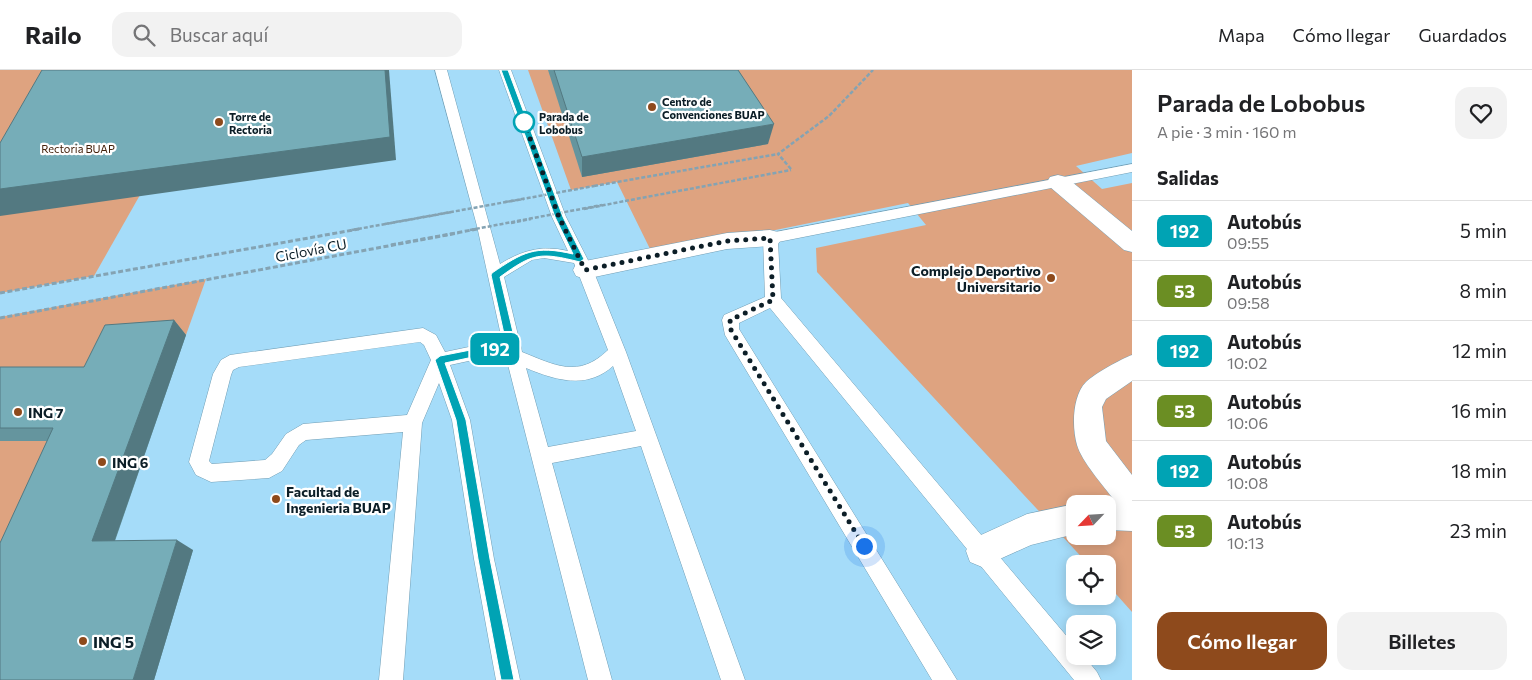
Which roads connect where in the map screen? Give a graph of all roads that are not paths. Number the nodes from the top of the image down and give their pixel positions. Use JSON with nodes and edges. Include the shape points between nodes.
{"nodes":[{"id":1,"x":441,"y":70,"type":"edge"},
{"id":2,"x":505,"y":70,"type":"edge"},
{"id":3,"x":1132,"y":168,"type":"edge"},
{"id":4,"x":1058,"y":182,"type":"junction"},
{"id":5,"x":770,"y":238,"type":"junction"},
{"id":6,"x":1132,"y":244,"type":"edge"},
{"id":7,"x":582,"y":265,"type":"junction"},
{"id":8,"x":495,"y":275,"type":"junction"},
{"id":9,"x":773,"y":300,"type":"junction"},
{"id":10,"x":513,"y":351,"type":"junction"},
{"id":11,"x":617,"y":352,"type":"junction"},
{"id":12,"x":440,"y":360,"type":"junction"},
{"id":13,"x":1132,"y":366,"type":"edge"},
{"id":14,"x":413,"y":423,"type":"junction"},
{"id":15,"x":646,"y":437,"type":"junction"},
{"id":16,"x":541,"y":457,"type":"junction"},
{"id":17,"x":1132,"y":500,"type":"edge"},
{"id":18,"x":1116,"y":516,"type":"edge"},
{"id":19,"x":1132,"y":516,"type":"edge"},
{"id":20,"x":1066,"y":521,"type":"edge"},
{"id":21,"x":982,"y":551,"type":"junction"},
{"id":22,"x":392,"y":680,"type":"edge"},
{"id":23,"x":508,"y":680,"type":"edge"},
{"id":24,"x":600,"y":680,"type":"edge"},
{"id":25,"x":732,"y":680,"type":"edge"},
{"id":26,"x":946,"y":680,"type":"edge"},
{"id":27,"x":1090,"y":680,"type":"edge"}],
"edges":[{"from":1,"to":8,"type":"lane"},
{"from":2,"to":7,"type":"lane","via":[[550,194]]},
{"from":3,"to":4,"type":"lane"},
{"from":4,"to":5,"type":"lane"},
{"from":4,"to":6,"type":"street"},
{"from":5,"to":7,"type":"street","via":[[727,241]]},
{"from":5,"to":9,"type":"lane"},
{"from":7,"to":8,"type":"lane","via":[[556,253],[540,252],[521,257]]},
{"from":7,"to":11,"type":"lane"},
{"from":8,"to":10,"type":"lane"},
{"from":9,"to":21,"type":"lane"},
{"from":9,"to":26,"type":"lane","via":[[730,320],[731,330]]},
{"from":10,"to":11,"type":"lane","via":[[548,370],[575,375],[597,370]]},
{"from":10,"to":12,"type":"lane"},
{"from":10,"to":16,"type":"lane"},
{"from":11,"to":15,"type":"lane"},
{"from":12,"to":14,"type":"lane"},
{"from":12,"to":14,"type":"lane","via":[[430,340],[423,334],[236,360],[227,365],[222,374],[199,462],[203,470],[211,473],[269,469],[277,464],[289,441],[304,432]]},
{"from":12,"to":23,"type":"lane","via":[[461,420]]},
{"from":13,"to":17,"type":"street","via":[[1095,391],[1088,407],[1092,445]]},
{"from":14,"to":22,"type":"lane"},
{"from":15,"to":16,"type":"lane"},
{"from":15,"to":25,"type":"lane"},
{"from":16,"to":24,"type":"lane"},
{"from":18,"to":19,"type":"street"},
{"from":20,"to":21,"type":"street","via":[[1027,530]]},
{"from":21,"to":27,"type":"lane"}]}
